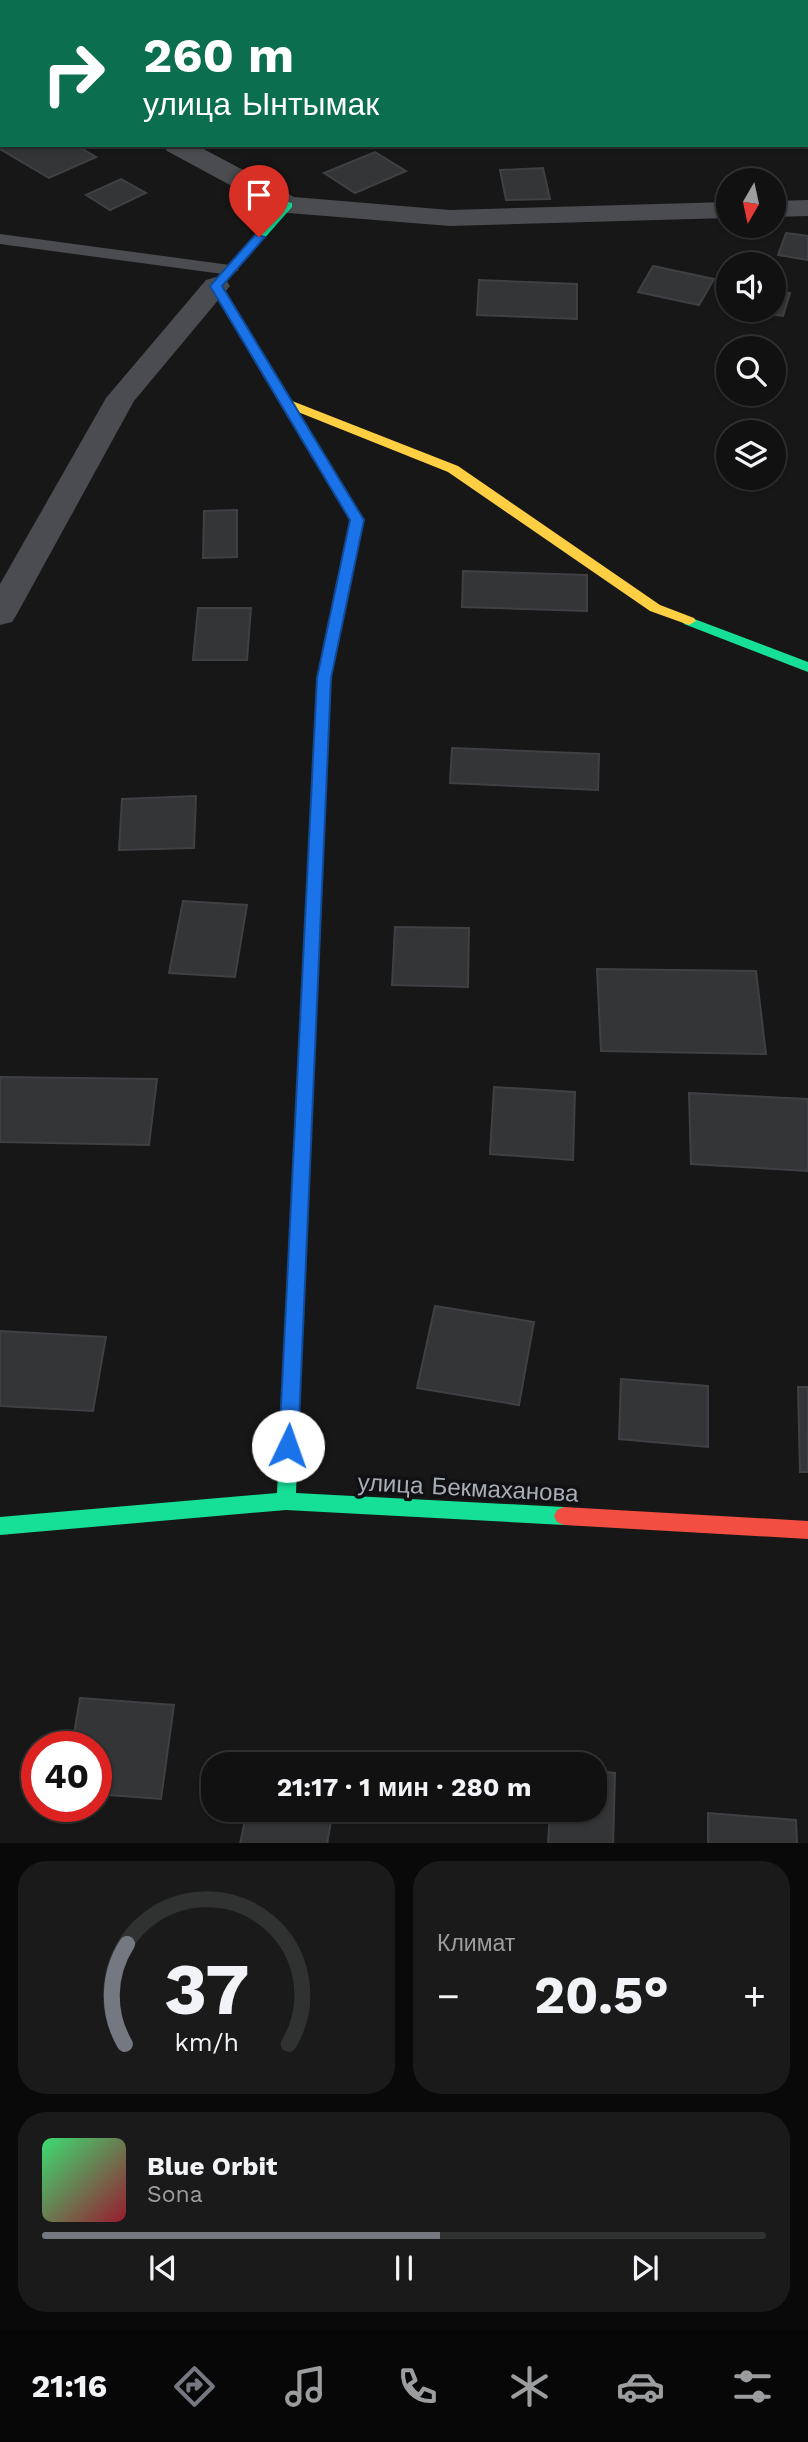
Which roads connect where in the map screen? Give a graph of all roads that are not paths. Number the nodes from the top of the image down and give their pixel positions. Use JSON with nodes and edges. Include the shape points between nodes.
{"nodes":[{"id":1,"x":180,"y":147,"type":"edge"},
{"id":2,"x":288,"y":205,"type":"junction"},
{"id":3,"x":808,"y":208,"type":"edge"},
{"id":4,"x":786,"y":209,"type":"edge"},
{"id":5,"x":716,"y":210,"type":"edge"},
{"id":6,"x":0,"y":239,"type":"edge"},
{"id":7,"x":223,"y":278,"type":"junction"},
{"id":8,"x":287,"y":403,"type":"junction"},
{"id":9,"x":0,"y":614,"type":"edge"},
{"id":10,"x":808,"y":667,"type":"edge"},
{"id":11,"x":286,"y":1501,"type":"junction"},
{"id":12,"x":0,"y":1526,"type":"edge"},
{"id":13,"x":808,"y":1530,"type":"edge"}],
"edges":[{"from":1,"to":2,"type":"street"},
{"from":2,"to":5,"type":"street","via":[[450,218]]},
{"from":2,"to":7,"type":"street"},
{"from":3,"to":4,"type":"street"},
{"from":6,"to":7,"type":"lane"},
{"from":7,"to":8,"type":"street"},
{"from":7,"to":9,"type":"street","via":[[121,398]]},
{"from":8,"to":10,"type":"street","via":[[453,469],[656,608]]},
{"from":8,"to":11,"type":"street","via":[[357,520],[324,678]]},
{"from":11,"to":12,"type":"street","name":"улица Бекмаханова"},
{"from":11,"to":13,"type":"street","name":"улица Бекмаханова"}]}
